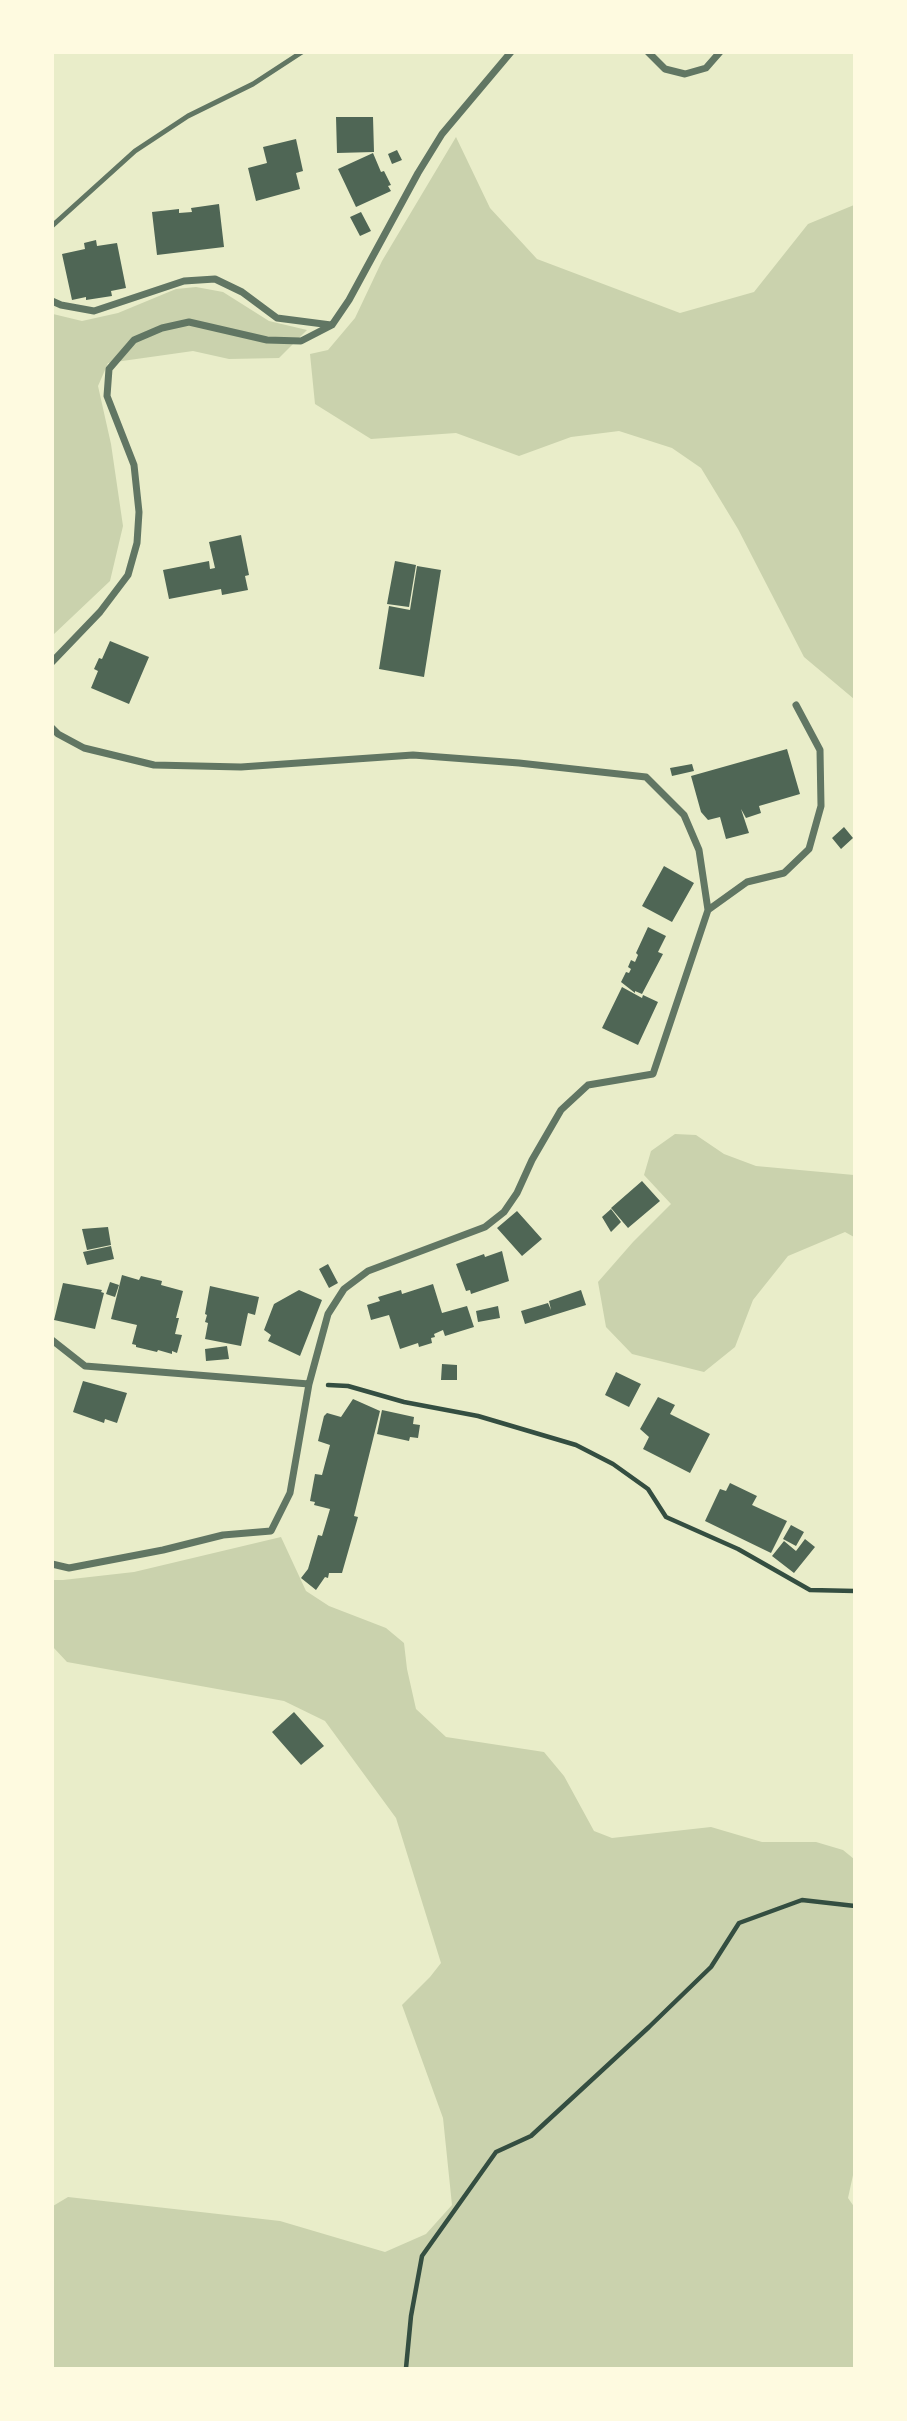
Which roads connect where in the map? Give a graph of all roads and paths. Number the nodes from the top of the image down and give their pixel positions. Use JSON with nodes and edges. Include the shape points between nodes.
{"nodes":[{"id":1,"x":302,"y":52,"type":"edge"},
{"id":2,"x":511,"y":52,"type":"edge"},
{"id":3,"x":648,"y":52,"type":"edge"},
{"id":4,"x":720,"y":52,"type":"edge"},
{"id":5,"x":52,"y":226,"type":"edge"},
{"id":6,"x":52,"y":302,"type":"edge"},
{"id":7,"x":332,"y":325,"type":"junction"},
{"id":8,"x":52,"y":662,"type":"edge"},
{"id":9,"x":796,"y":705,"type":"dead end"},
{"id":10,"x":52,"y":728,"type":"edge"},
{"id":11,"x":708,"y":910,"type":"junction"},
{"id":12,"x":52,"y":1340,"type":"edge"},
{"id":13,"x":309,"y":1384,"type":"junction"},
{"id":14,"x":52,"y":1564,"type":"edge"},
{"id":15,"x":855,"y":1591,"type":"edge"},
{"id":16,"x":855,"y":1906,"type":"edge"},
{"id":17,"x":406,"y":2368,"type":"edge"}],
"edges":[{"from":1,"to":5,"type":"lane","via":[[135,150]]},
{"from":2,"to":7,"type":"street","via":[[442,134]]},
{"from":3,"to":4,"type":"street","via":[[665,69],[685,74],[706,68]]},
{"from":6,"to":7,"type":"street","via":[[94,311],[184,281],[215,279],[277,318]]},
{"from":7,"to":8,"type":"street","via":[[301,341],[267,340],[189,322],[134,340],[109,369],[107,396],[134,466],[137,543],[128,575]]},
{"from":9,"to":11,"type":"street","via":[[820,750],[821,806],[809,849],[784,873],[747,882]]},
{"from":10,"to":11,"type":"street","via":[[84,748],[154,765],[241,767],[413,755],[646,777],[684,815],[699,850]]},
{"from":11,"to":13,"type":"street","via":[[653,1074],[588,1086],[561,1110],[517,1193],[504,1212],[485,1227],[368,1271],[344,1289],[328,1314]]},
{"from":12,"to":13,"type":"street","via":[[85,1366]]},
{"from":13,"to":14,"type":"street","via":[[290,1493],[271,1531],[223,1535],[69,1568]]},
{"from":13,"to":15,"type":"path","via":[[348,1386],[478,1416],[576,1445],[648,1489],[666,1517],[738,1549],[810,1590]]},
{"from":16,"to":17,"type":"path","via":[[802,1900],[739,1923],[711,1967],[649,2027],[531,2136],[496,2152],[422,2256]]}]}
